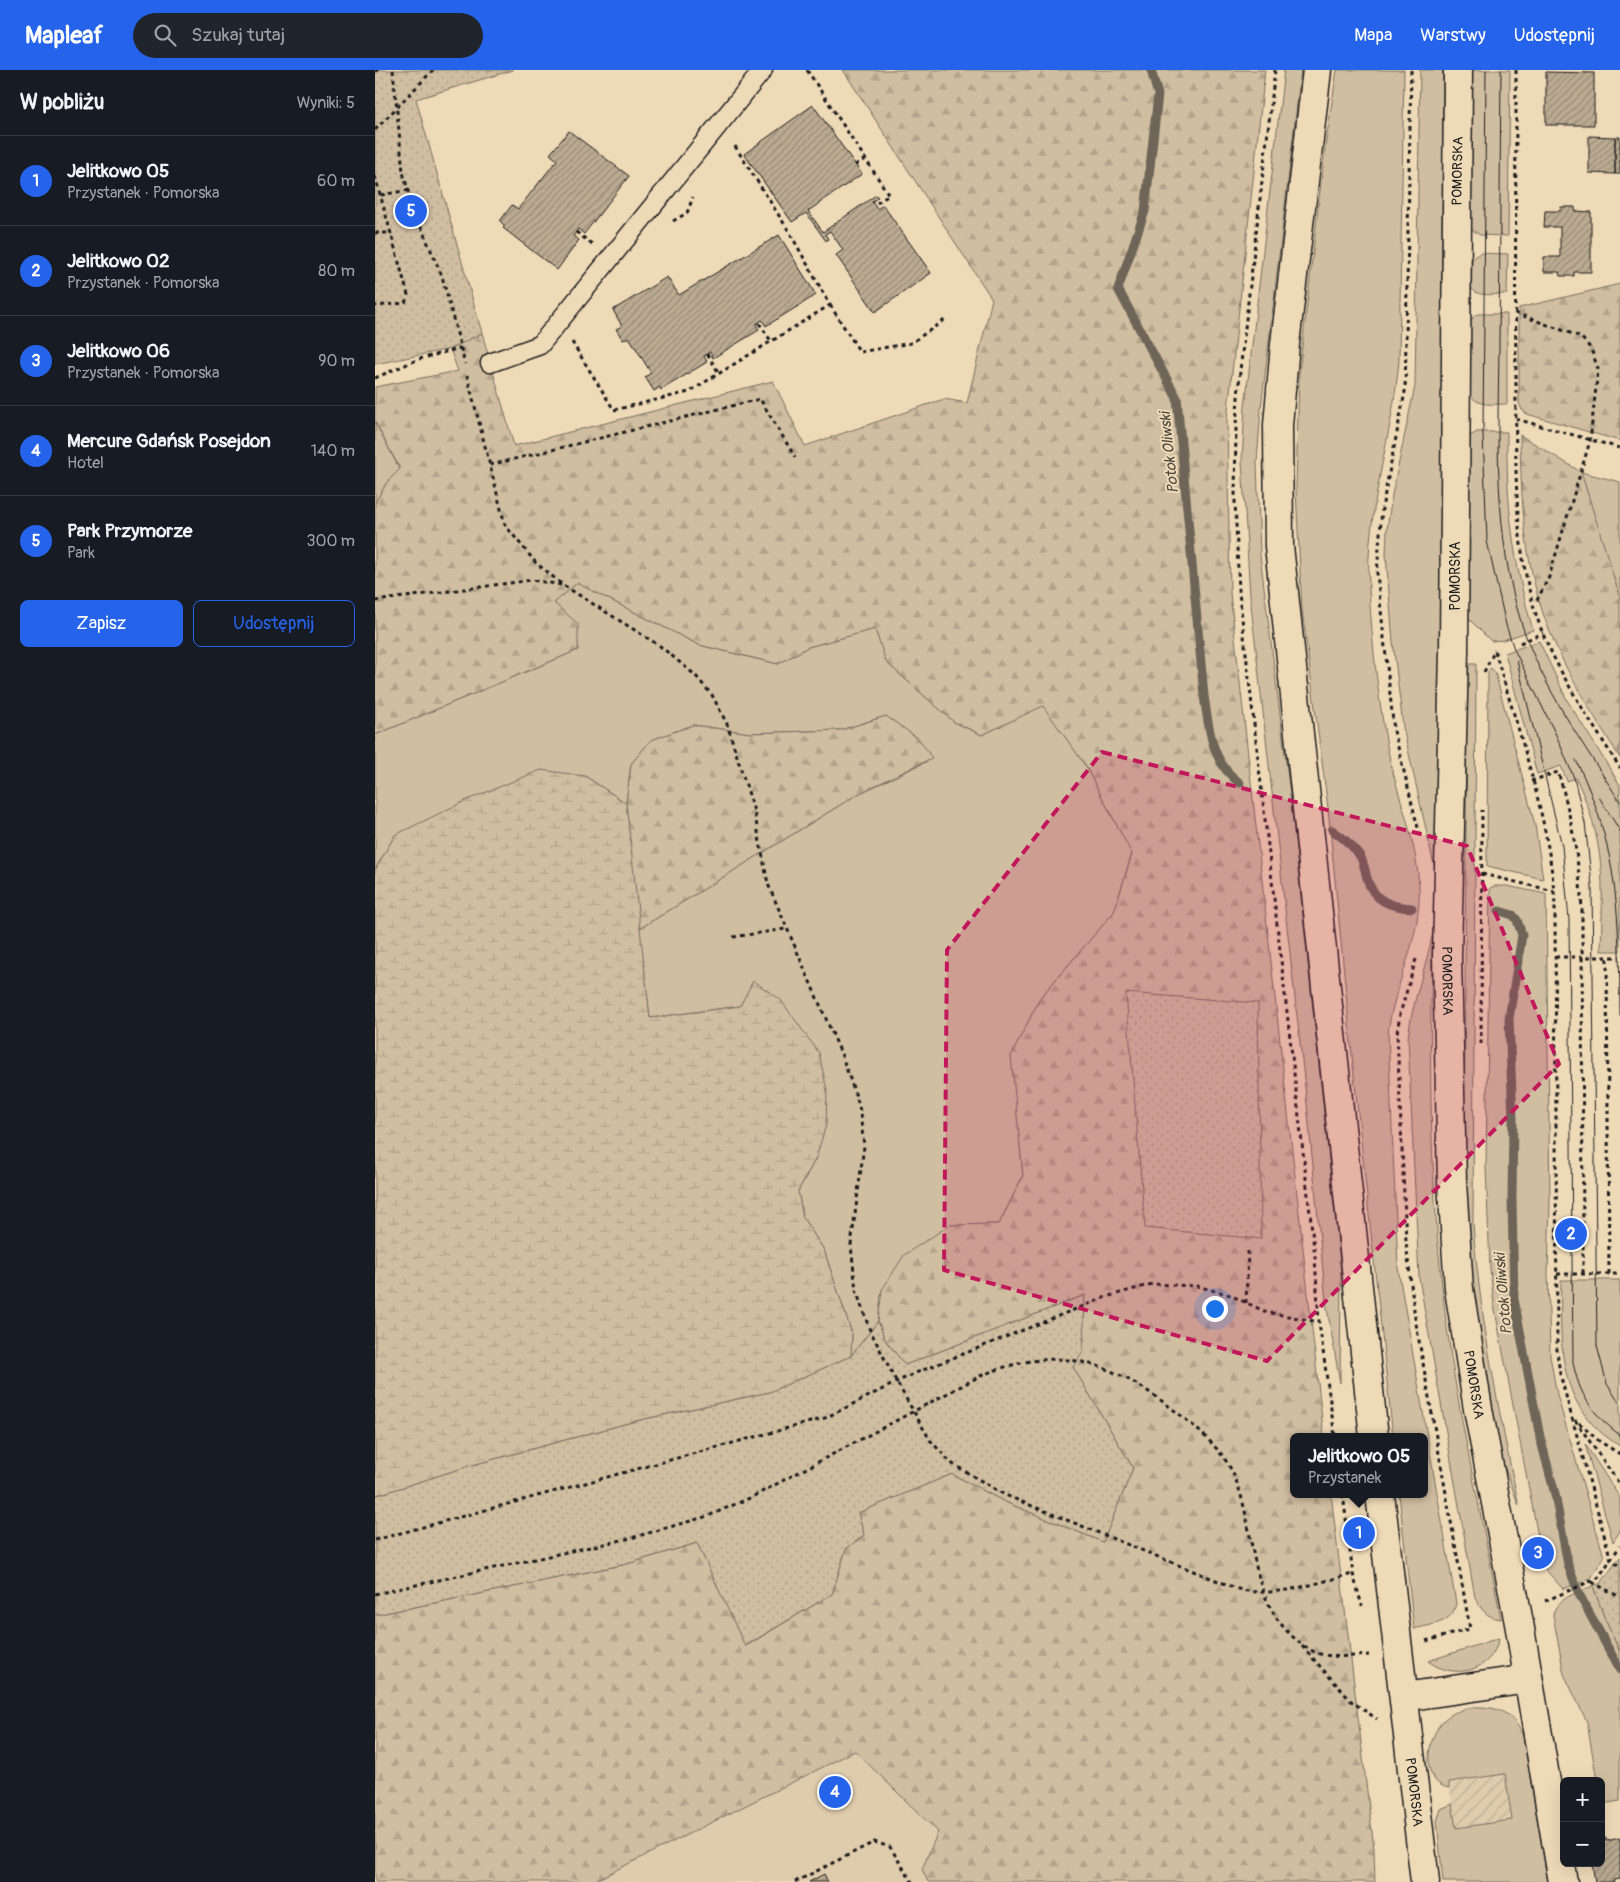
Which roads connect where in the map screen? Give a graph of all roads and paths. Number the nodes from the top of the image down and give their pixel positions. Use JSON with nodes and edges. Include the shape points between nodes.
{"nodes":[{"id":1,"x":379,"y":70,"type":"edge"},
{"id":2,"x":393,"y":70,"type":"edge"},
{"id":3,"x":433,"y":70,"type":"edge"},
{"id":4,"x":763,"y":70,"type":"edge"},
{"id":5,"x":807,"y":70,"type":"edge"},
{"id":6,"x":1317,"y":70,"type":"edge"},
{"id":7,"x":1411,"y":70,"type":"edge"},
{"id":8,"x":1458,"y":70,"type":"edge"},
{"id":9,"x":1516,"y":70,"type":"edge"},
{"id":10,"x":375,"y":71,"type":"edge"},
{"id":11,"x":396,"y":110,"type":"junction"},
{"id":12,"x":375,"y":130,"type":"edge"},
{"id":13,"x":730,"y":138,"type":"dead end"},
{"id":14,"x":865,"y":159,"type":"junction"},
{"id":15,"x":855,"y":165,"type":"dead end"},
{"id":16,"x":375,"y":176,"type":"edge"},
{"id":17,"x":409,"y":190,"type":"junction"},
{"id":18,"x":381,"y":195,"type":"junction"},
{"id":19,"x":874,"y":205,"type":"dead end"},
{"id":20,"x":375,"y":233,"type":"edge"},
{"id":21,"x":392,"y":233,"type":"junction"},
{"id":22,"x":830,"y":305,"type":"junction"},
{"id":23,"x":375,"y":306,"type":"edge"},
{"id":24,"x":1515,"y":313,"type":"junction"},
{"id":25,"x":946,"y":320,"type":"dead end"},
{"id":26,"x":759,"y":322,"type":"dead end"},
{"id":27,"x":569,"y":338,"type":"dead end"},
{"id":28,"x":771,"y":341,"type":"junction"},
{"id":29,"x":461,"y":348,"type":"junction"},
{"id":30,"x":707,"y":354,"type":"dead end"},
{"id":31,"x":490,"y":363,"type":"dead end"},
{"id":32,"x":719,"y":373,"type":"junction"},
{"id":33,"x":375,"y":378,"type":"edge"},
{"id":34,"x":1516,"y":419,"type":"junction"},
{"id":35,"x":1590,"y":441,"type":"junction"},
{"id":36,"x":1620,"y":448,"type":"edge"},
{"id":37,"x":795,"y":457,"type":"dead end"},
{"id":38,"x":490,"y":464,"type":"junction"},
{"id":39,"x":563,"y":585,"type":"junction"},
{"id":40,"x":375,"y":601,"type":"edge"},
{"id":41,"x":1534,"y":605,"type":"junction"},
{"id":42,"x":1543,"y":633,"type":"junction"},
{"id":43,"x":1520,"y":643,"type":"dead end"},
{"id":44,"x":1482,"y":675,"type":"dead end"},
{"id":45,"x":1620,"y":768,"type":"edge"},
{"id":46,"x":1531,"y":780,"type":"junction"},
{"id":47,"x":1482,"y":804,"type":"dead end"},
{"id":48,"x":1421,"y":841,"type":"dead end"},
{"id":49,"x":1482,"y":874,"type":"junction"},
{"id":50,"x":1554,"y":890,"type":"junction"},
{"id":51,"x":787,"y":929,"type":"junction"},
{"id":52,"x":733,"y":937,"type":"dead end"},
{"id":53,"x":1418,"y":954,"type":"dead end"},
{"id":54,"x":1555,"y":957,"type":"junction"},
{"id":55,"x":1582,"y":957,"type":"junction"},
{"id":56,"x":1620,"y":957,"type":"edge"},
{"id":57,"x":1607,"y":958,"type":"junction"},
{"id":58,"x":1481,"y":1050,"type":"dead end"},
{"id":59,"x":1248,"y":1250,"type":"dead end"},
{"id":60,"x":1557,"y":1274,"type":"junction"},
{"id":61,"x":1583,"y":1274,"type":"junction"},
{"id":62,"x":1609,"y":1274,"type":"junction"},
{"id":63,"x":1620,"y":1274,"type":"edge"},
{"id":64,"x":1246,"y":1303,"type":"junction"},
{"id":65,"x":1319,"y":1322,"type":"dead end"},
{"id":66,"x":896,"y":1382,"type":"junction"},
{"id":67,"x":912,"y":1412,"type":"junction"},
{"id":68,"x":1573,"y":1417,"type":"junction"},
{"id":69,"x":1374,"y":1433,"type":"edge"},
{"id":70,"x":1620,"y":1454,"type":"edge"},
{"id":71,"x":1620,"y":1485,"type":"edge"},
{"id":72,"x":1344,"y":1498,"type":"edge"},
{"id":73,"x":1380,"y":1498,"type":"edge"},
{"id":74,"x":375,"y":1540,"type":"edge"},
{"id":75,"x":1620,"y":1546,"type":"edge"},
{"id":76,"x":1611,"y":1560,"type":"junction"},
{"id":77,"x":1620,"y":1566,"type":"edge"},
{"id":78,"x":1353,"y":1574,"type":"junction"},
{"id":79,"x":1592,"y":1582,"type":"junction"},
{"id":80,"x":1543,"y":1592,"type":"dead end"},
{"id":81,"x":1263,"y":1593,"type":"junction"},
{"id":82,"x":375,"y":1594,"type":"edge"},
{"id":83,"x":1620,"y":1597,"type":"edge"},
{"id":84,"x":1545,"y":1601,"type":"junction"},
{"id":85,"x":1546,"y":1609,"type":"dead end"},
{"id":86,"x":1363,"y":1610,"type":"dead end"},
{"id":87,"x":1470,"y":1629,"type":"dead end"},
{"id":88,"x":1296,"y":1640,"type":"junction"},
{"id":89,"x":1374,"y":1655,"type":"dead end"},
{"id":90,"x":1528,"y":1680,"type":"junction"},
{"id":91,"x":1404,"y":1697,"type":"junction"},
{"id":92,"x":1379,"y":1721,"type":"dead end"},
{"id":93,"x":795,"y":1882,"type":"edge"},
{"id":94,"x":912,"y":1882,"type":"edge"},
{"id":95,"x":1425,"y":1882,"type":"edge"},
{"id":96,"x":1563,"y":1882,"type":"edge"}],
"edges":[{"from":1,"to":10,"type":"path"},
{"from":2,"to":11,"type":"path"},
{"from":3,"to":11,"type":"path"},
{"from":4,"to":31,"type":"lane","via":[[540,345]]},
{"from":5,"to":14,"type":"path"},
{"from":6,"to":69,"type":"street","via":[[1277,425],[1279,546]]},
{"from":7,"to":48,"type":"path","via":[[1405,392],[1382,508],[1377,572],[1394,731]]},
{"from":8,"to":90,"type":"street","name":"POMORSKA","via":[[1454,651],[1447,957],[1451,1183],[1459,1289]]},
{"from":9,"to":24,"type":"path"},
{"from":11,"to":12,"type":"path"},
{"from":11,"to":17,"type":"path","via":[[403,172]]},
{"from":13,"to":22,"type":"path","via":[[790,233]]},
{"from":14,"to":15,"type":"path"},
{"from":14,"to":19,"type":"path","via":[[889,195]]},
{"from":16,"to":18,"type":"path"},
{"from":17,"to":18,"type":"path"},
{"from":17,"to":29,"type":"path","via":[[412,206],[441,276]]},
{"from":18,"to":21,"type":"path"},
{"from":20,"to":21,"type":"path"},
{"from":21,"to":23,"type":"path","via":[[408,295],[405,303]]},
{"from":22,"to":25,"type":"path","via":[[860,352],[911,343]]},
{"from":22,"to":28,"type":"path"},
{"from":24,"to":34,"type":"path"},
{"from":24,"to":35,"type":"path","via":[[1581,337],[1591,349],[1598,369]]},
{"from":26,"to":28,"type":"path"},
{"from":27,"to":32,"type":"path","via":[[614,410],[689,392]]},
{"from":28,"to":32,"type":"path"},
{"from":29,"to":33,"type":"path","via":[[419,359]]},
{"from":29,"to":38,"type":"path"},
{"from":30,"to":32,"type":"path"},
{"from":34,"to":35,"type":"path"},
{"from":34,"to":41,"type":"path","via":[[1518,520]]},
{"from":35,"to":36,"type":"path"},
{"from":35,"to":41,"type":"path","via":[[1549,577]]},
{"from":37,"to":38,"type":"path","via":[[760,399]]},
{"from":38,"to":39,"type":"path","via":[[505,525],[536,563]]},
{"from":39,"to":40,"type":"path","via":[[531,580]]},
{"from":39,"to":51,"type":"path","via":[[660,646],[712,695],[730,733],[754,811],[768,884]]},
{"from":41,"to":42,"type":"path"},
{"from":42,"to":43,"type":"path"},
{"from":42,"to":45,"type":"path"},
{"from":44,"to":46,"type":"path","via":[[1495,650]]},
{"from":46,"to":50,"type":"path","via":[[1546,831]]},
{"from":46,"to":55,"type":"path","via":[[1559,772],[1579,862]]},
{"from":47,"to":49,"type":"path"},
{"from":49,"to":50,"type":"path"},
{"from":49,"to":58,"type":"path"},
{"from":50,"to":54,"type":"path"},
{"from":51,"to":52,"type":"path"},
{"from":51,"to":66,"type":"path","via":[[842,1056],[859,1105],[864,1146],[851,1245],[855,1290],[869,1328]]},
{"from":53,"to":87,"type":"path","via":[[1397,1033],[1406,1242],[1415,1318]]},
{"from":54,"to":55,"type":"path"},
{"from":54,"to":60,"type":"path"},
{"from":55,"to":57,"type":"path"},
{"from":55,"to":61,"type":"path"},
{"from":56,"to":57,"type":"path"},
{"from":57,"to":62,"type":"path"},
{"from":59,"to":64,"type":"path"},
{"from":60,"to":61,"type":"path"},
{"from":60,"to":68,"type":"path","via":[[1558,1362]]},
{"from":61,"to":62,"type":"path"},
{"from":62,"to":63,"type":"path"},
{"from":64,"to":65,"type":"path","via":[[1279,1316]]},
{"from":64,"to":66,"type":"path","via":[[1197,1286],[1152,1284],[1106,1297]]},
{"from":66,"to":67,"type":"path"},
{"from":66,"to":74,"type":"path","via":[[844,1410],[806,1424]]},
{"from":67,"to":81,"type":"path","via":[[930,1440],[951,1463],[1005,1495],[1225,1585]]},
{"from":67,"to":81,"type":"path","via":[[980,1376],[1021,1362],[1084,1362],[1125,1376],[1186,1420],[1228,1464],[1240,1492]]},
{"from":67,"to":82,"type":"path","via":[[752,1497],[708,1516],[631,1538]]},
{"from":68,"to":70,"type":"path","via":[[1599,1441]]},
{"from":68,"to":71,"type":"path"},
{"from":68,"to":76,"type":"path"},
{"from":72,"to":78,"type":"path"},
{"from":73,"to":91,"type":"street","name":"POMORSKA"},
{"from":75,"to":76,"type":"path"},
{"from":76,"to":77,"type":"path"},
{"from":76,"to":79,"type":"path"},
{"from":78,"to":81,"type":"path"},
{"from":78,"to":86,"type":"path"},
{"from":79,"to":83,"type":"path"},
{"from":79,"to":84,"type":"path"},
{"from":80,"to":84,"type":"path"},
{"from":81,"to":88,"type":"path","via":[[1277,1620]]},
{"from":84,"to":85,"type":"path"},
{"from":88,"to":89,"type":"path","via":[[1332,1656]]},
{"from":88,"to":92,"type":"path","via":[[1351,1701]]},
{"from":90,"to":91,"type":"street"},
{"from":90,"to":96,"type":"street","name":"POMORSKA"},
{"from":91,"to":95,"type":"street","name":"POMORSKA"},
{"from":93,"to":94,"type":"path","via":[[874,1842],[890,1847]]}]}
